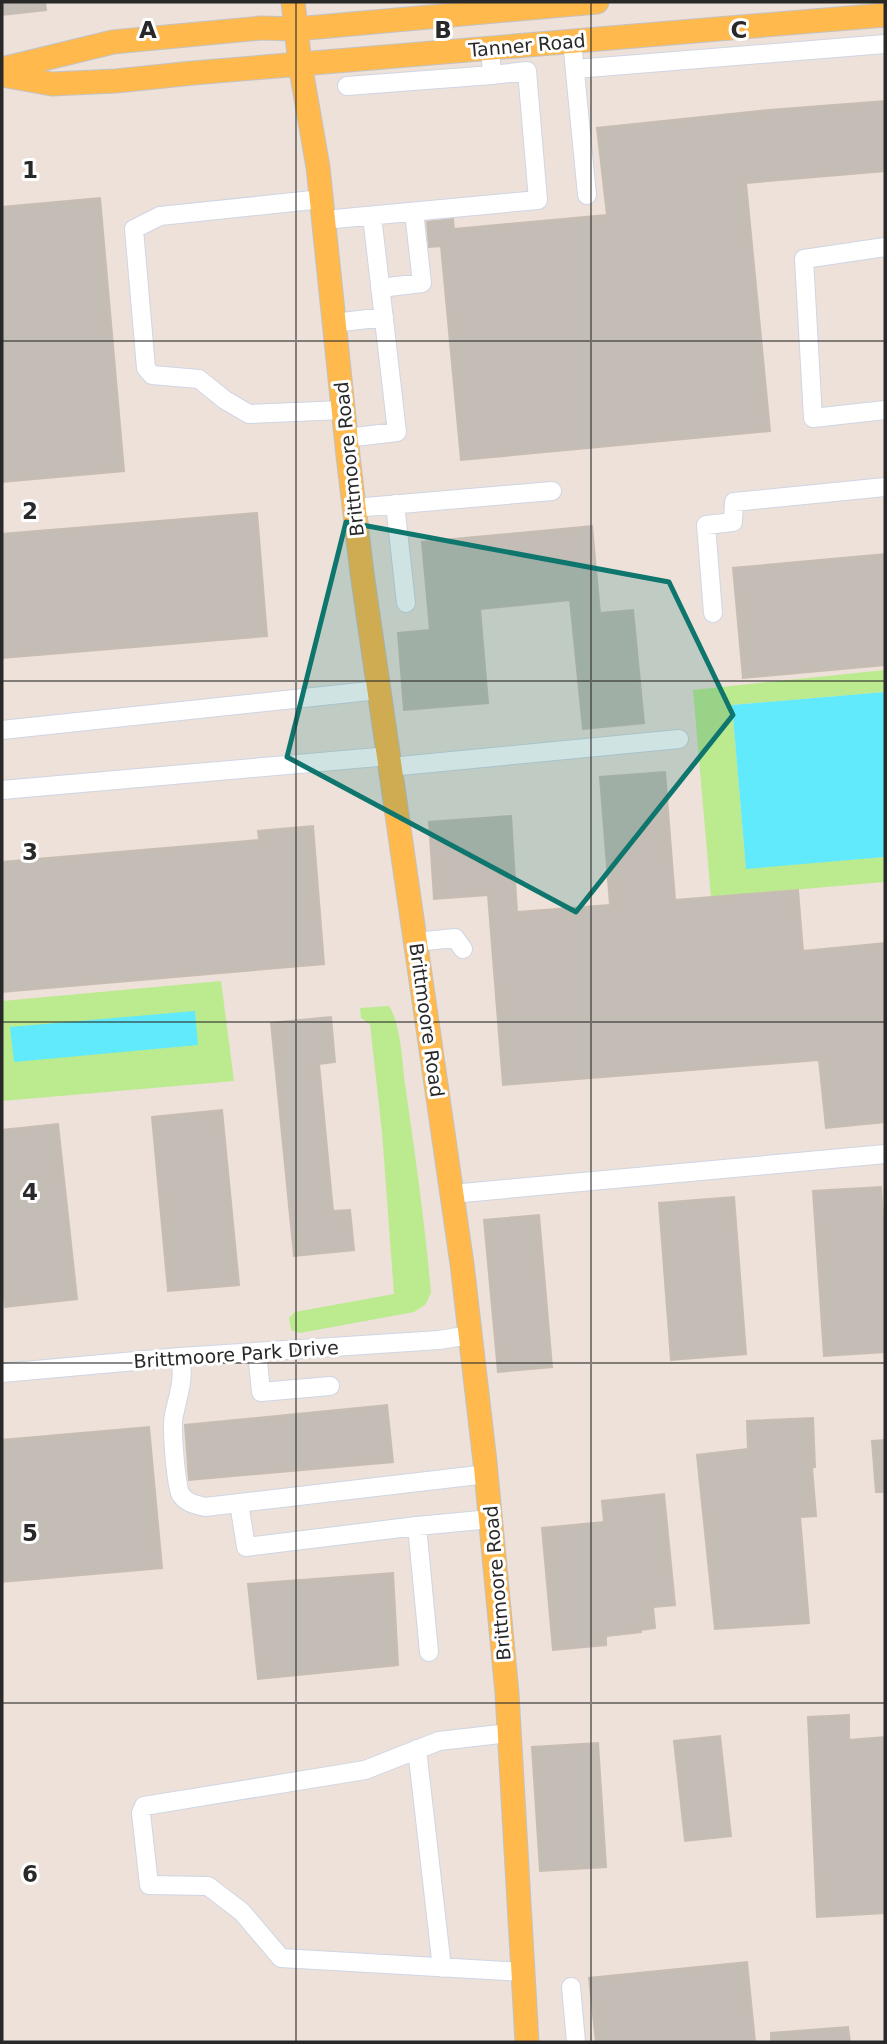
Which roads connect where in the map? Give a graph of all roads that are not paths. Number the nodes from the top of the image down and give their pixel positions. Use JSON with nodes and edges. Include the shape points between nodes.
{"nodes":[{"id":1,"x":293,"y":2,"type":"edge"},
{"id":2,"x":597,"y":2,"type":"edge"},
{"id":3,"x":885,"y":15,"type":"edge"},
{"id":4,"x":773,"y":24,"type":"junction"},
{"id":5,"x":296,"y":29,"type":"junction"},
{"id":6,"x":572,"y":41,"type":"junction"},
{"id":7,"x":885,"y":44,"type":"edge"},
{"id":8,"x":490,"y":48,"type":"junction"},
{"id":9,"x":777,"y":53,"type":"junction"},
{"id":10,"x":300,"y":64,"type":"junction"},
{"id":11,"x":2,"y":69,"type":"edge"},
{"id":12,"x":575,"y":69,"type":"junction"},
{"id":13,"x":2,"y":75,"type":"edge"},
{"id":14,"x":492,"y":75,"type":"junction"},
{"id":15,"x":347,"y":86,"type":"dead end"},
{"id":16,"x":587,"y":195,"type":"dead end"},
{"id":17,"x":323,"y":210,"type":"junction"},
{"id":18,"x":414,"y":212,"type":"junction"},
{"id":19,"x":372,"y":216,"type":"junction"},
{"id":20,"x":885,"y":247,"type":"edge"},
{"id":21,"x":380,"y":288,"type":"junction"},
{"id":22,"x":383,"y":317,"type":"junction"},
{"id":23,"x":334,"y":323,"type":"junction"},
{"id":24,"x":343,"y":410,"type":"junction"},
{"id":25,"x":885,"y":410,"type":"edge"},
{"id":26,"x":346,"y":438,"type":"junction"},
{"id":27,"x":885,"y":487,"type":"edge"},
{"id":28,"x":552,"y":491,"type":"dead end"},
{"id":29,"x":395,"y":504,"type":"junction"},
{"id":30,"x":354,"y":508,"type":"junction"},
{"id":31,"x":406,"y":603,"type":"dead end"},
{"id":32,"x":713,"y":612,"type":"dead end"},
{"id":33,"x":379,"y":690,"type":"junction"},
{"id":34,"x":2,"y":730,"type":"edge"},
{"id":35,"x":679,"y":739,"type":"dead end"},
{"id":36,"x":389,"y":762,"type":"junction"},
{"id":37,"x":2,"y":790,"type":"edge"},
{"id":38,"x":415,"y":942,"type":"junction"},
{"id":39,"x":463,"y":949,"type":"dead end"},
{"id":40,"x":885,"y":1154,"type":"edge"},
{"id":41,"x":452,"y":1194,"type":"junction"},
{"id":42,"x":470,"y":1335,"type":"junction"},
{"id":43,"x":257,"y":1352,"type":"junction"},
{"id":44,"x":180,"y":1357,"type":"junction"},
{"id":45,"x":2,"y":1373,"type":"edge"},
{"id":46,"x":330,"y":1386,"type":"dead end"},
{"id":47,"x":486,"y":1474,"type":"junction"},
{"id":48,"x":239,"y":1503,"type":"junction"},
{"id":49,"x":491,"y":1519,"type":"junction"},
{"id":50,"x":417,"y":1526,"type":"junction"},
{"id":51,"x":429,"y":1652,"type":"dead end"},
{"id":52,"x":509,"y":1733,"type":"junction"},
{"id":53,"x":417,"y":1749,"type":"junction"},
{"id":54,"x":442,"y":1968,"type":"junction"},
{"id":55,"x":523,"y":1972,"type":"junction"},
{"id":56,"x":571,"y":1987,"type":"dead end"},
{"id":57,"x":527,"y":2042,"type":"edge"},
{"id":58,"x":576,"y":2042,"type":"edge"}],
"edges":[{"from":1,"to":5,"type":"main road","name":"Brittmoore Road"},
{"from":2,"to":5,"type":"main road","name":"Tanner Road"},
{"from":3,"to":4,"type":"main road","name":"Tanner Road"},
{"from":4,"to":6,"type":"main road","name":"Tanner Road"},
{"from":4,"to":9,"type":"street"},
{"from":5,"to":10,"type":"main road","name":"Brittmoore Road"},
{"from":5,"to":11,"type":"main road","name":"Tanner Road","via":[[113,42]]},
{"from":6,"to":8,"type":"main road","name":"Tanner Road"},
{"from":6,"to":12,"type":"street"},
{"from":7,"to":9,"type":"street"},
{"from":8,"to":10,"type":"main road","name":"Tanner Road"},
{"from":8,"to":14,"type":"street"},
{"from":9,"to":12,"type":"street"},
{"from":10,"to":13,"type":"main road","name":"Tanner Road","via":[[52,84]]},
{"from":10,"to":17,"type":"main road","name":"Brittmoore Road"},
{"from":12,"to":16,"type":"street"},
{"from":14,"to":15,"type":"street"},
{"from":14,"to":18,"type":"street","via":[[527,71],[538,200]]},
{"from":17,"to":19,"type":"street"},
{"from":17,"to":23,"type":"main road","name":"Brittmoore Road"},
{"from":17,"to":24,"type":"street","via":[[160,216],[134,229],[146,368],[152,375],[199,379],[249,414]]},
{"from":18,"to":19,"type":"street"},
{"from":18,"to":21,"type":"street","via":[[422,283]]},
{"from":19,"to":21,"type":"street"},
{"from":20,"to":25,"type":"street","via":[[804,259],[813,418]]},
{"from":21,"to":22,"type":"street"},
{"from":22,"to":23,"type":"street"},
{"from":22,"to":26,"type":"street","via":[[397,432]]},
{"from":23,"to":24,"type":"main road","name":"Brittmoore Road"},
{"from":24,"to":26,"type":"main road","name":"Brittmoore Road"},
{"from":26,"to":30,"type":"main road","name":"Brittmoore Road"},
{"from":27,"to":32,"type":"street","via":[[734,502],[733,522],[706,525]]},
{"from":28,"to":29,"type":"street"},
{"from":29,"to":30,"type":"street"},
{"from":29,"to":31,"type":"street"},
{"from":30,"to":33,"type":"main road","name":"Brittmoore Road"},
{"from":33,"to":34,"type":"street"},
{"from":33,"to":36,"type":"main road","name":"Brittmoore Road"},
{"from":35,"to":36,"type":"street"},
{"from":36,"to":37,"type":"street"},
{"from":36,"to":38,"type":"main road","name":"Brittmoore Road"},
{"from":38,"to":39,"type":"street","via":[[455,939]]},
{"from":38,"to":41,"type":"main road","name":"Brittmoore Road"},
{"from":40,"to":41,"type":"street"},
{"from":41,"to":42,"type":"main road","name":"Brittmoore Road"},
{"from":42,"to":43,"type":"street","name":"Brittmoore Park Drive"},
{"from":42,"to":47,"type":"main road","name":"Brittmoore Road"},
{"from":43,"to":44,"type":"street","name":"Brittmoore Park Drive"},
{"from":43,"to":46,"type":"street","via":[[261,1392]]},
{"from":44,"to":45,"type":"street","name":"Brittmoore Park Drive"},
{"from":44,"to":48,"type":"street","via":[[181,1389],[173,1418],[179,1492],[187,1502],[205,1507]]},
{"from":47,"to":48,"type":"street"},
{"from":47,"to":49,"type":"main road","name":"Brittmoore Road"},
{"from":48,"to":50,"type":"street","via":[[247,1547]]},
{"from":49,"to":50,"type":"street"},
{"from":49,"to":52,"type":"main road","name":"Brittmoore Road"},
{"from":50,"to":51,"type":"street"},
{"from":52,"to":53,"type":"street","via":[[439,1741]]},
{"from":52,"to":55,"type":"main road","name":"Brittmoore Road"},
{"from":53,"to":54,"type":"street"},
{"from":53,"to":54,"type":"street","via":[[365,1770],[144,1806],[142,1825],[149,1885],[208,1886],[242,1912],[281,1958]]},
{"from":54,"to":55,"type":"street"},
{"from":55,"to":57,"type":"main road","name":"Brittmoore Road"},
{"from":56,"to":58,"type":"street"}]}
